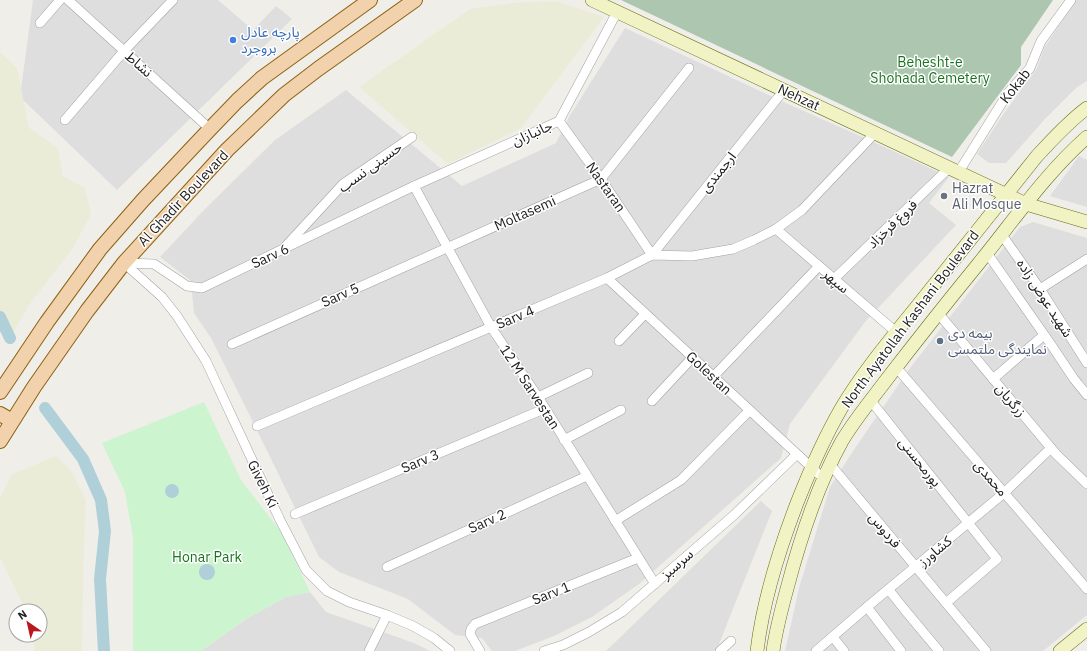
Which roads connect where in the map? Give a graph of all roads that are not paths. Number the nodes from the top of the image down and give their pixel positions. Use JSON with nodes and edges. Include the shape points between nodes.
{"nodes":[{"id":1,"x":60,"y":0,"type":"edge"},
{"id":2,"x":68,"y":0,"type":"edge"},
{"id":3,"x":173,"y":0,"type":"edge"},
{"id":4,"x":370,"y":0,"type":"edge"},
{"id":5,"x":415,"y":0,"type":"edge"},
{"id":6,"x":592,"y":0,"type":"edge"},
{"id":7,"x":1071,"y":0,"type":"edge"},
{"id":8,"x":617,"y":12,"type":"junction"},
{"id":9,"x":40,"y":23,"type":"dead end"},
{"id":10,"x":124,"y":51,"type":"junction"},
{"id":11,"x":689,"y":68,"type":"dead end"},
{"id":12,"x":784,"y":90,"type":"junction"},
{"id":13,"x":1087,"y":108,"type":"edge"},
{"id":14,"x":65,"y":120,"type":"dead end"},
{"id":15,"x":559,"y":121,"type":"junction"},
{"id":16,"x":210,"y":129,"type":"junction"},
{"id":17,"x":875,"y":133,"type":"junction"},
{"id":18,"x":412,"y":137,"type":"dead end"},
{"id":19,"x":1087,"y":137,"type":"edge"},
{"id":20,"x":954,"y":170,"type":"junction"},
{"id":21,"x":601,"y":179,"type":"junction"},
{"id":22,"x":414,"y":186,"type":"junction"},
{"id":23,"x":1006,"y":195,"type":"junction"},
{"id":24,"x":1026,"y":204,"type":"junction"},
{"id":25,"x":1087,"y":222,"type":"edge"},
{"id":26,"x":776,"y":229,"type":"junction"},
{"id":27,"x":1002,"y":234,"type":"junction"},
{"id":28,"x":448,"y":247,"type":"junction"},
{"id":29,"x":281,"y":251,"type":"junction"},
{"id":30,"x":987,"y":253,"type":"junction"},
{"id":31,"x":652,"y":255,"type":"junction"},
{"id":32,"x":1087,"y":259,"type":"edge"},
{"id":33,"x":124,"y":263,"type":"junction"},
{"id":34,"x":819,"y":266,"type":"junction"},
{"id":35,"x":607,"y":278,"type":"junction"},
{"id":36,"x":834,"y":279,"type":"junction"},
{"id":37,"x":1040,"y":289,"type":"junction"},
{"id":38,"x":938,"y":313,"type":"junction"},
{"id":39,"x":645,"y":314,"type":"junction"},
{"id":40,"x":491,"y":327,"type":"junction"},
{"id":41,"x":896,"y":332,"type":"junction"},
{"id":42,"x":1044,"y":335,"type":"junction"},
{"id":43,"x":619,"y":340,"type":"dead end"},
{"id":44,"x":232,"y":344,"type":"dead end"},
{"id":45,"x":692,"y":358,"type":"junction"},
{"id":46,"x":1087,"y":363,"type":"edge"},
{"id":47,"x":896,"y":367,"type":"junction"},
{"id":48,"x":588,"y":373,"type":"dead end"},
{"id":49,"x":713,"y":377,"type":"junction"},
{"id":50,"x":993,"y":379,"type":"junction"},
{"id":51,"x":0,"y":392,"type":"edge"},
{"id":52,"x":1087,"y":395,"type":"edge"},
{"id":53,"x":538,"y":398,"type":"junction"},
{"id":54,"x":652,"y":401,"type":"dead end"},
{"id":55,"x":871,"y":401,"type":"junction"},
{"id":56,"x":544,"y":409,"type":"junction"},
{"id":57,"x":621,"y":410,"type":"dead end"},
{"id":58,"x":749,"y":411,"type":"junction"},
{"id":59,"x":0,"y":414,"type":"edge"},
{"id":60,"x":12,"y":421,"type":"junction"},
{"id":61,"x":257,"y":426,"type":"dead end"},
{"id":62,"x":564,"y":440,"type":"junction"},
{"id":63,"x":0,"y":441,"type":"edge"},
{"id":64,"x":1051,"y":448,"type":"junction"},
{"id":65,"x":796,"y":455,"type":"junction"},
{"id":66,"x":830,"y":464,"type":"junction"},
{"id":67,"x":811,"y":468,"type":"junction"},
{"id":68,"x":587,"y":476,"type":"junction"},
{"id":69,"x":824,"y":479,"type":"junction"},
{"id":70,"x":1087,"y":484,"type":"edge"},
{"id":71,"x":1004,"y":493,"type":"junction"},
{"id":72,"x":295,"y":514,"type":"dead end"},
{"id":73,"x":615,"y":521,"type":"junction"},
{"id":74,"x":969,"y":523,"type":"junction"},
{"id":75,"x":638,"y":558,"type":"junction"},
{"id":76,"x":387,"y":566,"type":"dead end"},
{"id":77,"x":916,"y":567,"type":"junction"},
{"id":78,"x":655,"y":584,"type":"junction"},
{"id":79,"x":1087,"y":589,"type":"edge"},
{"id":80,"x":890,"y":590,"type":"junction"},
{"id":81,"x":946,"y":603,"type":"junction"},
{"id":82,"x":867,"y":607,"type":"junction"},
{"id":83,"x":387,"y":615,"type":"junction"},
{"id":84,"x":1087,"y":629,"type":"edge"},
{"id":85,"x":833,"y":637,"type":"junction"},
{"id":86,"x":731,"y":641,"type":"dead end"},
{"id":87,"x":548,"y":650,"type":"edge"},
{"id":88,"x":369,"y":651,"type":"edge"},
{"id":89,"x":450,"y":651,"type":"edge"},
{"id":90,"x":480,"y":651,"type":"edge"},
{"id":91,"x":720,"y":651,"type":"edge"},
{"id":92,"x":757,"y":651,"type":"edge"},
{"id":93,"x":773,"y":651,"type":"edge"},
{"id":94,"x":816,"y":651,"type":"edge"},
{"id":95,"x":844,"y":651,"type":"edge"},
{"id":96,"x":901,"y":651,"type":"edge"},
{"id":97,"x":938,"y":651,"type":"edge"},
{"id":98,"x":986,"y":651,"type":"edge"},
{"id":99,"x":1060,"y":651,"type":"edge"}],
"edges":[{"from":1,"to":9,"type":"street"},
{"from":2,"to":10,"type":"street","name":"نشاط"},
{"from":3,"to":10,"type":"street"},
{"from":4,"to":16,"type":"main road","name":"Al Ghadir Boulevard","via":[[262,78]]},
{"from":5,"to":33,"type":"main road","name":"Al Ghadir Boulevard","via":[[284,95],[227,150]]},
{"from":6,"to":8,"type":"main road","name":"Nehzat"},
{"from":7,"to":20,"type":"street","name":"Kokab","via":[[1041,41],[1030,68],[1008,92]]},
{"from":8,"to":12,"type":"main road","name":"Nehzat"},
{"from":8,"to":15,"type":"street","name":"جانبازان"},
{"from":10,"to":14,"type":"street"},
{"from":10,"to":16,"type":"street","name":"نشاط"},
{"from":11,"to":21,"type":"street"},
{"from":12,"to":17,"type":"main road","name":"Nehzat"},
{"from":12,"to":31,"type":"street","name":"ارجمندی"},
{"from":13,"to":23,"type":"main road","name":"North Ayatollah Kashani Boulevard","via":[[1071,120],[1037,156]]},
{"from":15,"to":21,"type":"street","name":"Nastaran"},
{"from":15,"to":22,"type":"street","name":"جانبازان"},
{"from":16,"to":51,"type":"main road","name":"Al Ghadir Boulevard","via":[[100,249]]},
{"from":17,"to":20,"type":"main road","name":"Nehzat"},
{"from":17,"to":26,"type":"street","name":"Sarv 4","via":[[802,210]]},
{"from":18,"to":29,"type":"street","name":"حسینی نسب","via":[[343,184]]},
{"from":19,"to":24,"type":"main road","name":"North Ayatollah Kashani Boulevard","via":[[1056,168]]},
{"from":20,"to":23,"type":"main road","name":"Nehzat"},
{"from":20,"to":36,"type":"street","name":"فروغ فرخزاد"},
{"from":21,"to":28,"type":"street","name":"Moltasemi"},
{"from":21,"to":31,"type":"street","name":"Nastaran"},
{"from":22,"to":28,"type":"street","name":"12 M Sarvestan"},
{"from":22,"to":29,"type":"street","name":"Sarv 6"},
{"from":23,"to":24,"type":"main road","name":"Nehzat"},
{"from":23,"to":41,"type":"main road","name":"North Ayatollah Kashani Boulevard"},
{"from":24,"to":25,"type":"main road","name":"Nehzat"},
{"from":24,"to":27,"type":"main road","name":"North Ayatollah Kashani Boulevard"},
{"from":26,"to":31,"type":"street","name":"Sarv 4","via":[[733,249],[692,256]]},
{"from":26,"to":34,"type":"street","name":"سپهر"},
{"from":27,"to":30,"type":"main road","name":"North Ayatollah Kashani Boulevard"},
{"from":27,"to":37,"type":"street","name":"شهید عوض زاده"},
{"from":28,"to":40,"type":"street","name":"12 M Sarvestan"},
{"from":28,"to":44,"type":"street","name":"Sarv 5"},
{"from":29,"to":33,"type":"street","name":"Sarv 6","via":[[202,288],[187,286],[154,264]]},
{"from":30,"to":38,"type":"main road","name":"North Ayatollah Kashani Boulevard"},
{"from":30,"to":42,"type":"street"},
{"from":31,"to":35,"type":"street","name":"Sarv 4"},
{"from":32,"to":37,"type":"street"},
{"from":33,"to":60,"type":"main road","name":"Al Ghadir Boulevard","via":[[86,311]]},
{"from":33,"to":83,"type":"street","name":"Giveh Ki","via":[[162,297],[206,361],[306,570],[327,592]]},
{"from":34,"to":36,"type":"street","name":"سپهر"},
{"from":34,"to":49,"type":"street"},
{"from":35,"to":39,"type":"street","name":"Golestan"},
{"from":35,"to":40,"type":"street","name":"Sarv 4"},
{"from":36,"to":41,"type":"street","name":"سپهر"},
{"from":37,"to":46,"type":"street","name":"شهید عوض زاده"},
{"from":38,"to":47,"type":"main road","name":"North Ayatollah Kashani Boulevard"},
{"from":38,"to":50,"type":"street","name":"زرگریان"},
{"from":39,"to":43,"type":"street"},
{"from":39,"to":45,"type":"street","name":"Golestan"},
{"from":40,"to":53,"type":"street","name":"12 M Sarvestan"},
{"from":40,"to":61,"type":"street","name":"Sarv 4"},
{"from":41,"to":67,"type":"main road","name":"North Ayatollah Kashani Boulevard","via":[[843,406]]},
{"from":42,"to":50,"type":"street"},
{"from":42,"to":52,"type":"street"},
{"from":45,"to":49,"type":"street","name":"Golestan"},
{"from":45,"to":54,"type":"street"},
{"from":47,"to":55,"type":"main road","name":"North Ayatollah Kashani Boulevard"},
{"from":47,"to":71,"type":"street","name":"محمدی"},
{"from":48,"to":53,"type":"street"},
{"from":49,"to":58,"type":"street","name":"Golestan"},
{"from":50,"to":64,"type":"street","name":"زرگریان"},
{"from":53,"to":56,"type":"street","name":"12 M Sarvestan"},
{"from":55,"to":66,"type":"main road","name":"North Ayatollah Kashani Boulevard"},
{"from":55,"to":74,"type":"street","name":"پورمحسنی"},
{"from":56,"to":62,"type":"street","name":"12 M Sarvestan"},
{"from":56,"to":72,"type":"street","name":"Sarv 3"},
{"from":57,"to":62,"type":"street"},
{"from":58,"to":65,"type":"street","name":"Golestan"},
{"from":58,"to":73,"type":"street","via":[[681,480]]},
{"from":59,"to":60,"type":"main road"},
{"from":60,"to":63,"type":"main road","name":"Al Ghadir Boulevard"},
{"from":62,"to":68,"type":"street","name":"12 M Sarvestan"},
{"from":64,"to":70,"type":"street","name":"زرگریان"},
{"from":64,"to":71,"type":"street","name":"کشاورز"},
{"from":65,"to":67,"type":"street","name":"Golestan"},
{"from":65,"to":78,"type":"street","name":"سرسبز","via":[[734,515]]},
{"from":66,"to":69,"type":"main road","name":"North Ayatollah Kashani Boulevard"},
{"from":66,"to":77,"type":"street","name":"فردوس"},
{"from":67,"to":69,"type":"street","name":"Golestan"},
{"from":67,"to":92,"type":"main road","name":"North Ayatollah Kashani Boulevard","via":[[777,560]]},
{"from":68,"to":73,"type":"street","name":"12 M Sarvestan"},
{"from":68,"to":76,"type":"street","name":"Sarv 2"},
{"from":69,"to":93,"type":"main road","name":"North Ayatollah Kashani Boulevard","via":[[795,558]]},
{"from":71,"to":74,"type":"street","name":"کشاورز"},
{"from":71,"to":79,"type":"street","name":"محمدی"},
{"from":73,"to":75,"type":"street","name":"12 M Sarvestan"},
{"from":74,"to":77,"type":"street","name":"کشاورز"},
{"from":74,"to":81,"type":"street","name":"پورمحسنی","via":[[997,559]]},
{"from":75,"to":78,"type":"street","name":"12 M Sarvestan"},
{"from":75,"to":90,"type":"street","name":"Sarv 1","via":[[475,624],[470,634]]},
{"from":77,"to":80,"type":"street","name":"کشاورز"},
{"from":77,"to":81,"type":"street","name":"فردوس"},
{"from":78,"to":87,"type":"street","name":"سرسبز","via":[[616,616],[563,645]]},
{"from":80,"to":82,"type":"street","name":"کشاورز"},
{"from":80,"to":97,"type":"street"},
{"from":81,"to":98,"type":"street","name":"فردوس"},
{"from":82,"to":85,"type":"street","name":"کشاورز"},
{"from":82,"to":96,"type":"street"},
{"from":83,"to":88,"type":"street"},
{"from":83,"to":89,"type":"street","name":"Giveh Ki","via":[[413,626]]},
{"from":84,"to":99,"type":"main road"},
{"from":85,"to":94,"type":"street","name":"کشاورز"},
{"from":85,"to":95,"type":"street"},
{"from":86,"to":91,"type":"street"}]}
